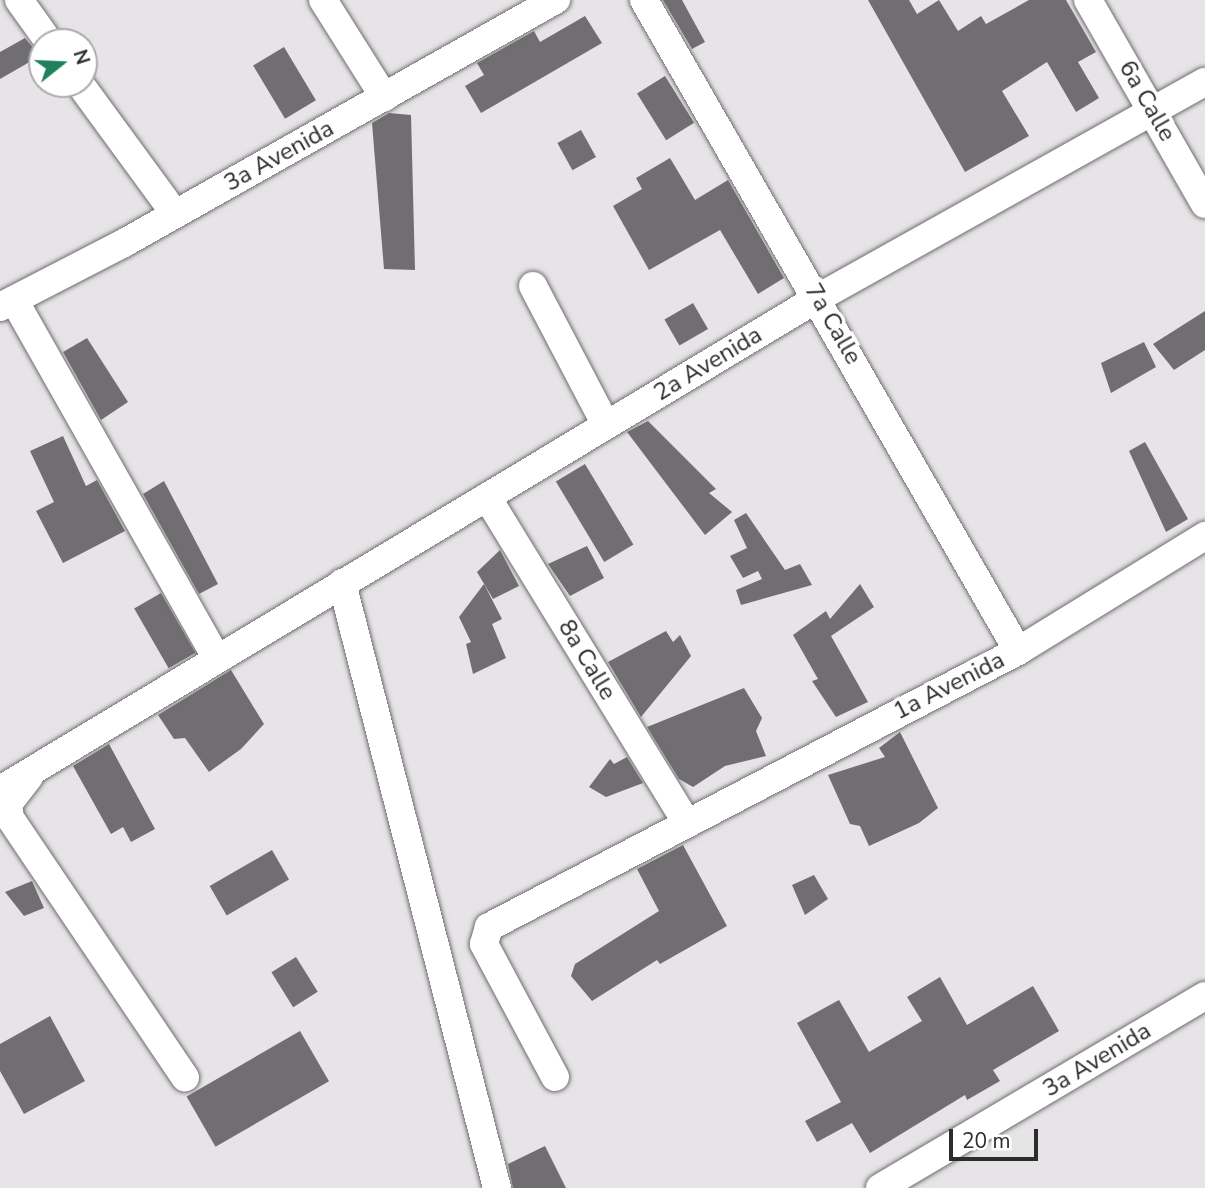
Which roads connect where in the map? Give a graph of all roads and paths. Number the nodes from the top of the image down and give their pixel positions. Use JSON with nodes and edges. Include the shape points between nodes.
{"nodes":[{"id":1,"x":19,"y":0,"type":"edge"},
{"id":2,"x":323,"y":0,"type":"edge"},
{"id":3,"x":555,"y":0,"type":"edge"},
{"id":4,"x":644,"y":0,"type":"edge"},
{"id":5,"x":1088,"y":0,"type":"edge"},
{"id":6,"x":39,"y":28,"type":"edge"},
{"id":7,"x":1205,"y":82,"type":"edge"},
{"id":8,"x":384,"y":97,"type":"junction"},
{"id":9,"x":90,"y":98,"type":"edge"},
{"id":10,"x":1155,"y":112,"type":"junction"},
{"id":11,"x":1205,"y":204,"type":"edge"},
{"id":12,"x":174,"y":214,"type":"junction"},
{"id":13,"x":533,"y":286,"type":"dead end"},
{"id":14,"x":818,"y":298,"type":"junction"},
{"id":15,"x":7,"y":303,"type":"edge"},
{"id":16,"x":606,"y":425,"type":"junction"},
{"id":17,"x":487,"y":497,"type":"junction"},
{"id":18,"x":1205,"y":536,"type":"edge"},
{"id":19,"x":342,"y":583,"type":"junction"},
{"id":20,"x":1018,"y":650,"type":"junction"},
{"id":21,"x":216,"y":657,"type":"junction"},
{"id":22,"x":33,"y":773,"type":"junction"},
{"id":23,"x":0,"y":790,"type":"edge"},
{"id":24,"x":686,"y":822,"type":"junction"},
{"id":25,"x":1205,"y":996,"type":"edge"},
{"id":26,"x":185,"y":1077,"type":"dead end"},
{"id":27,"x":555,"y":1077,"type":"dead end"},
{"id":28,"x":497,"y":1188,"type":"edge"},
{"id":29,"x":880,"y":1188,"type":"edge"}],
"edges":[{"from":1,"to":6,"type":"street"},
{"from":2,"to":8,"type":"street"},
{"from":3,"to":8,"type":"street","name":"3a Avenida"},
{"from":4,"to":14,"type":"street","name":"7a Calle"},
{"from":5,"to":10,"type":"street","name":"6a Calle"},
{"from":7,"to":10,"type":"street","name":"2a Avenida"},
{"from":8,"to":12,"type":"street","name":"3a Avenida"},
{"from":9,"to":12,"type":"street"},
{"from":10,"to":11,"type":"street","name":"6a Calle"},
{"from":10,"to":14,"type":"street","name":"2a Avenida"},
{"from":12,"to":15,"type":"street","name":"3a Avenida"},
{"from":13,"to":16,"type":"street"},
{"from":14,"to":16,"type":"street","name":"2a Avenida"},
{"from":14,"to":20,"type":"street","name":"7a Calle"},
{"from":15,"to":21,"type":"street"},
{"from":16,"to":17,"type":"street","name":"2a Avenida"},
{"from":17,"to":19,"type":"street","name":"2a Avenida"},
{"from":17,"to":24,"type":"street","name":"8a Calle"},
{"from":18,"to":20,"type":"street","name":"1a Avenida"},
{"from":19,"to":21,"type":"street","name":"2a Avenida"},
{"from":19,"to":28,"type":"street"},
{"from":20,"to":24,"type":"street","name":"1a Avenida"},
{"from":21,"to":22,"type":"street","name":"2a Avenida"},
{"from":22,"to":23,"type":"street"},
{"from":22,"to":26,"type":"street","via":[[13,793],[8,804],[10,818]]},
{"from":24,"to":27,"type":"street","name":"1a Avenida","via":[[483,934],[484,944]]},
{"from":25,"to":29,"type":"street","name":"3a Avenida"}]}
